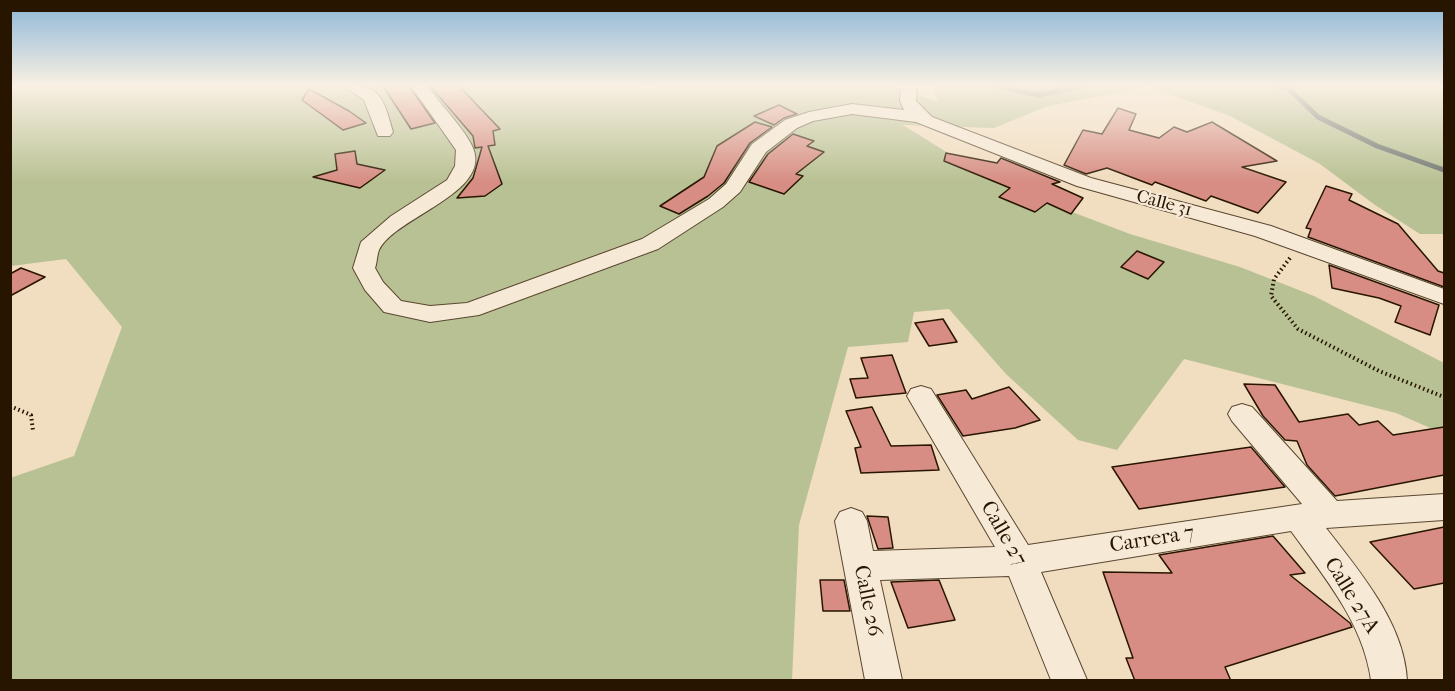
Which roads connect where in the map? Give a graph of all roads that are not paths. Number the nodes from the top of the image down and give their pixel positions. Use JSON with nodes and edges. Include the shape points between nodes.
{"nodes":[{"id":1,"x":380,"y":118,"type":"edge"},
{"id":2,"x":442,"y":118,"type":"edge"},
{"id":3,"x":806,"y":118,"type":"edge"},
{"id":4,"x":935,"y":118,"type":"edge"},
{"id":5,"x":384,"y":132,"type":"dead end"},
{"id":6,"x":1084,"y":183,"type":"junction"},
{"id":7,"x":1273,"y":219,"type":"dead end"},
{"id":8,"x":1444,"y":297,"type":"edge"},
{"id":9,"x":921,"y":396,"type":"dead end"},
{"id":10,"x":1242,"y":414,"type":"dead end"},
{"id":11,"x":1444,"y":507,"type":"edge"},
{"id":12,"x":1315,"y":516,"type":"junction"},
{"id":13,"x":851,"y":521,"type":"dead end"},
{"id":14,"x":1020,"y":561,"type":"junction"},
{"id":15,"x":860,"y":566,"type":"junction"},
{"id":16,"x":883,"y":681,"type":"edge"},
{"id":17,"x":1069,"y":681,"type":"edge"},
{"id":18,"x":1389,"y":681,"type":"edge"}],
"edges":[{"from":1,"to":5,"type":"street"},
{"from":2,"to":3,"type":"street","name":"Calle 31","via":[[465,150],[465,166],[454,184],[398,220],[369,247],[364,268],[393,307],[430,314],[470,310],[650,244],[716,203],[733,188],[759,148],[791,124]]},
{"from":4,"to":6,"type":"street","name":"Calle 31","via":[[953,132]]},
{"from":6,"to":7,"type":"street","via":[[1114,185]]},
{"from":6,"to":8,"type":"street","name":"Calle 31","via":[[1263,231]]},
{"from":9,"to":14,"type":"street","name":"Calle 27"},
{"from":10,"to":12,"type":"street","name":"Calle 27A","via":[[1300,478]]},
{"from":11,"to":12,"type":"street","name":"Carrera 7"},
{"from":12,"to":14,"type":"street","name":"Carrera 7"},
{"from":12,"to":18,"type":"street","name":"Calle 27A","via":[[1369,616],[1390,665]]},
{"from":13,"to":15,"type":"street","name":"Calle 26"},
{"from":14,"to":15,"type":"street","name":"Carrera 7"},
{"from":14,"to":17,"type":"street","name":"Calle 27"},
{"from":15,"to":16,"type":"street","name":"Calle 26"}]}
